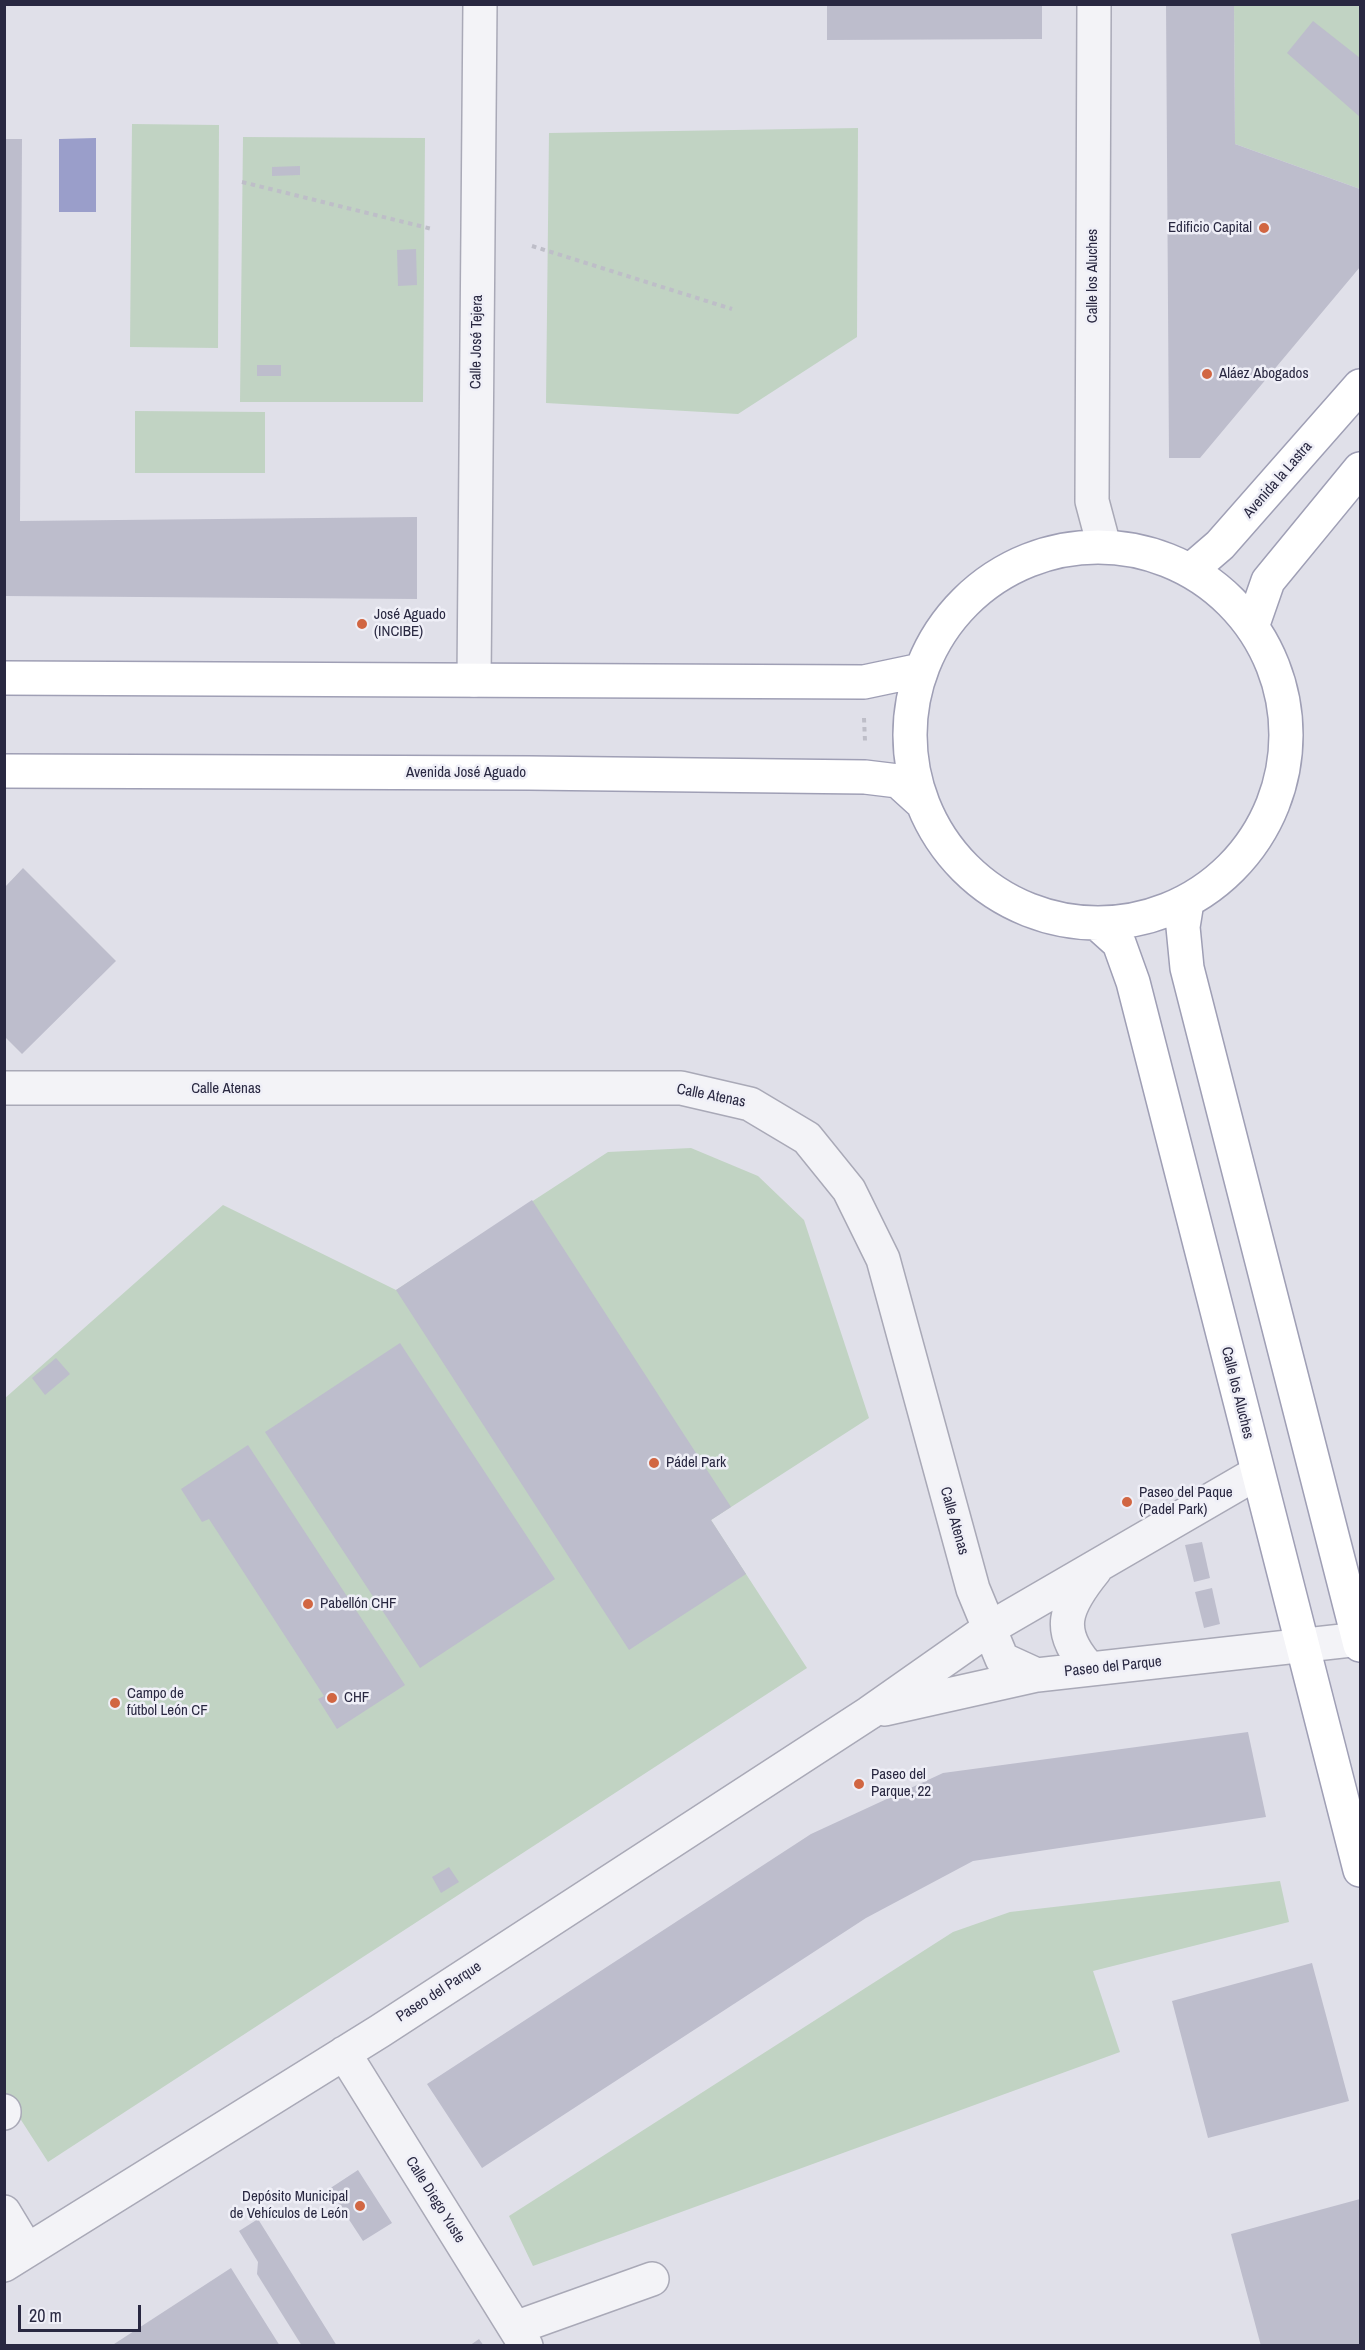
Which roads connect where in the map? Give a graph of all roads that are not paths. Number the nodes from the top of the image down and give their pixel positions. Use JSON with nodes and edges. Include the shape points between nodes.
{"nodes":[{"id":1,"x":480,"y":4,"type":"edge"},
{"id":2,"x":1094,"y":4,"type":"edge"},
{"id":3,"x":1360,"y":386,"type":"edge"},
{"id":4,"x":1360,"y":469,"type":"edge"},
{"id":5,"x":1104,"y":546,"type":"junction"},
{"id":6,"x":1191,"y":570,"type":"junction"},
{"id":7,"x":1252,"y":627,"type":"junction"},
{"id":8,"x":921,"y":670,"type":"junction"},
{"id":9,"x":4,"y":678,"type":"edge"},
{"id":10,"x":474,"y":680,"type":"junction"},
{"id":11,"x":4,"y":771,"type":"edge"},
{"id":12,"x":920,"y":801,"type":"junction"},
{"id":13,"x":1187,"y":902,"type":"junction"},
{"id":14,"x":1099,"y":925,"type":"junction"},
{"id":15,"x":4,"y":1088,"type":"edge"},
{"id":16,"x":1257,"y":1473,"type":"junction"},
{"id":17,"x":1100,"y":1564,"type":"junction"},
{"id":18,"x":990,"y":1628,"type":"junction"},
{"id":19,"x":1360,"y":1641,"type":"edge"},
{"id":20,"x":1304,"y":1645,"type":"junction"},
{"id":21,"x":1090,"y":1669,"type":"junction"},
{"id":22,"x":1037,"y":1675,"type":"junction"},
{"id":23,"x":868,"y":1713,"type":"junction"},
{"id":24,"x":1360,"y":1870,"type":"edge"},
{"id":25,"x":344,"y":2054,"type":"junction"},
{"id":26,"x":4,"y":2212,"type":"edge"},
{"id":27,"x":16,"y":2258,"type":"edge"},
{"id":28,"x":652,"y":2279,"type":"dead end"},
{"id":29,"x":520,"y":2337,"type":"edge"}],
"edges":[{"from":1,"to":10,"type":"street","name":"Calle José Tejera"},
{"from":2,"to":5,"type":"street","name":"Calle los Aluches","via":[[1092,501]]},
{"from":3,"to":6,"type":"main road","name":"Avenida la Lastra","via":[[1220,545]]},
{"from":4,"to":7,"type":"main road","via":[[1268,581]]},
{"from":5,"to":6,"type":"main road","via":[[1134,549]]},
{"from":5,"to":8,"type":"main road","via":[[1064,549],[1027,560],[992,578],[962,603],[938,634]]},
{"from":6,"to":7,"type":"main road","via":[[1225,595]]},
{"from":7,"to":13,"type":"main road","via":[[1272,662],[1283,700],[1286,740],[1281,779],[1268,817],[1247,851],[1220,880]]},
{"from":8,"to":10,"type":"main road","via":[[864,682]]},
{"from":8,"to":12,"type":"main road","via":[[910,713],[910,758]]},
{"from":9,"to":10,"type":"main road"},
{"from":11,"to":12,"type":"main road","name":"Avenida José Aguado","via":[[865,777],[898,781]]},
{"from":12,"to":14,"type":"main road","via":[[942,842],[972,877],[1010,903],[1053,920]]},
{"from":13,"to":14,"type":"main road","via":[[1159,915]]},
{"from":13,"to":19,"type":"main road","via":[[1183,927],[1187,968]]},
{"from":14,"to":16,"type":"main road","name":"Calle los Aluches","via":[[1119,943],[1133,982]]},
{"from":15,"to":18,"type":"street","name":"Calle Atenas","via":[[681,1088],[750,1104],[807,1138],[849,1190],[883,1258],[973,1589]]},
{"from":16,"to":17,"type":"street","name":"Paseo del Parque"},
{"from":16,"to":20,"type":"main road","name":"Calle los Aluches"},
{"from":17,"to":18,"type":"street","name":"Paseo del Parque"},
{"from":17,"to":21,"type":"street","via":[[1077,1593],[1067,1619],[1070,1642]]},
{"from":18,"to":22,"type":"street","name":"Calle Atenas","via":[[1002,1659]]},
{"from":18,"to":23,"type":"street","name":"Paseo del Parque"},
{"from":19,"to":20,"type":"street","name":"Paseo del Parque"},
{"from":20,"to":21,"type":"street","name":"Paseo del Parque"},
{"from":20,"to":24,"type":"main road","name":"Calle los Aluches"},
{"from":21,"to":22,"type":"street","name":"Paseo del Parque"},
{"from":22,"to":23,"type":"street","name":"Paseo del Parque"},
{"from":23,"to":25,"type":"street","name":"Paseo del Parque"},
{"from":25,"to":27,"type":"street","name":"Paseo del Parque"},
{"from":25,"to":29,"type":"street","name":"Calle Diego Yuste"},
{"from":26,"to":27,"type":"street"},
{"from":28,"to":29,"type":"street"}]}
